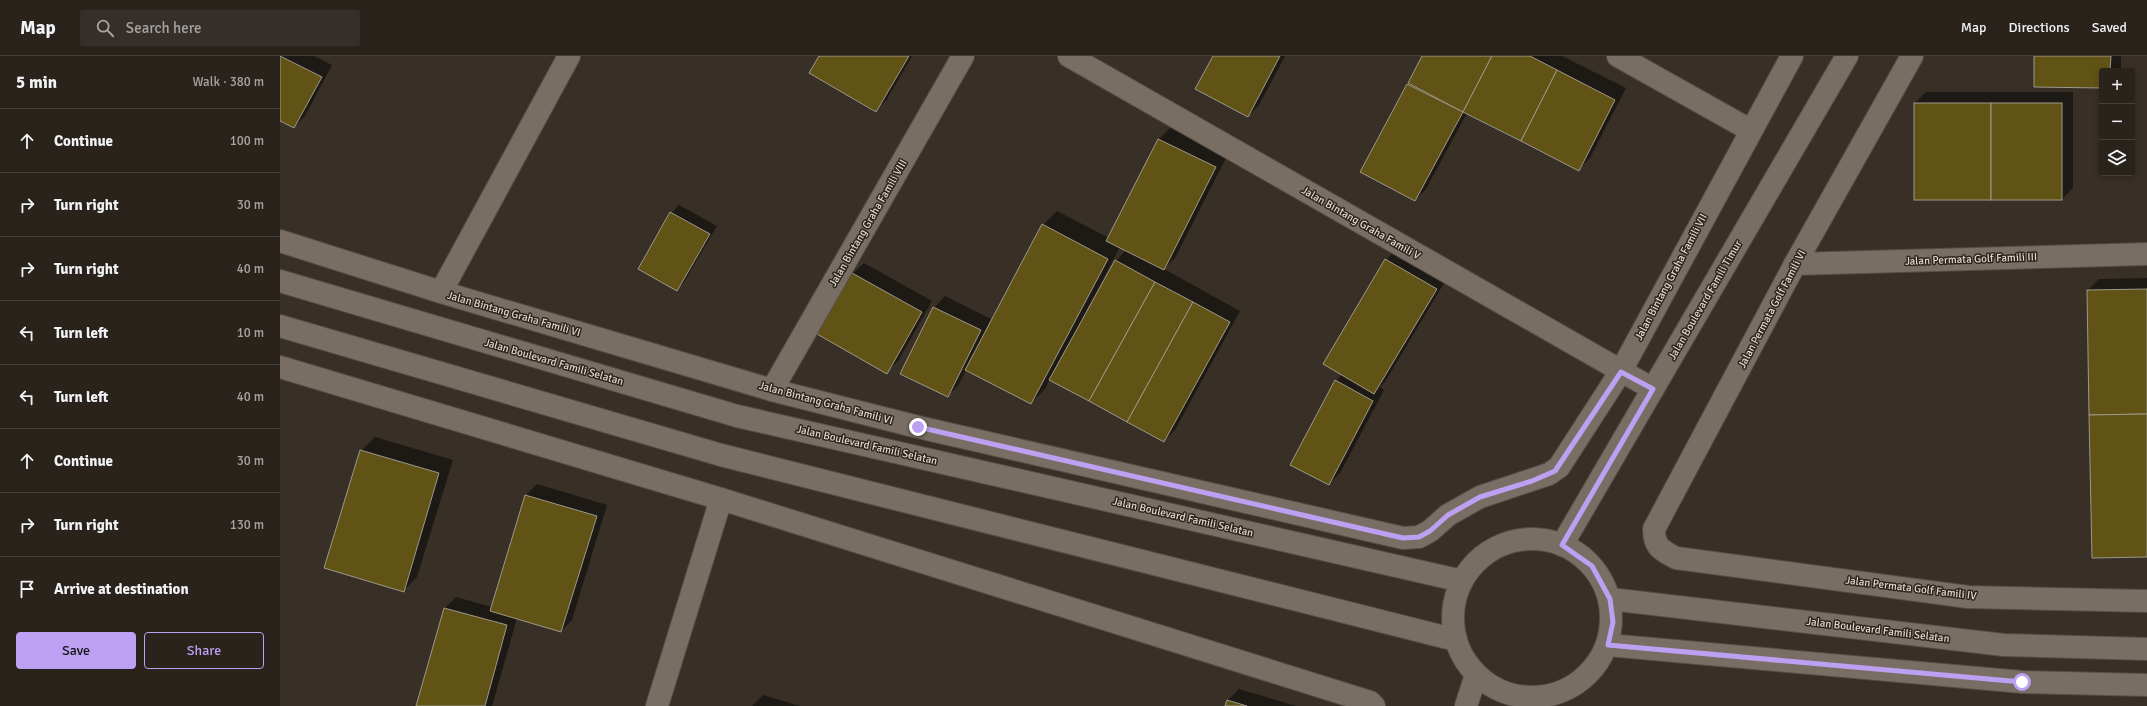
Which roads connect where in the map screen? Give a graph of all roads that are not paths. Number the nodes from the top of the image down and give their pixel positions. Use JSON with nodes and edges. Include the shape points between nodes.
{"nodes":[{"id":1,"x":569,"y":56,"type":"edge"},
{"id":2,"x":963,"y":56,"type":"edge"},
{"id":3,"x":1069,"y":56,"type":"edge"},
{"id":4,"x":1618,"y":56,"type":"edge"},
{"id":5,"x":1792,"y":56,"type":"edge"},
{"id":6,"x":1847,"y":56,"type":"edge"},
{"id":7,"x":1912,"y":56,"type":"edge"},
{"id":8,"x":1750,"y":130,"type":"junction"},
{"id":9,"x":280,"y":241,"type":"edge"},
{"id":10,"x":2147,"y":254,"type":"edge"},
{"id":11,"x":1795,"y":264,"type":"junction"},
{"id":12,"x":280,"y":281,"type":"edge"},
{"id":13,"x":441,"y":292,"type":"junction"},
{"id":14,"x":280,"y":326,"type":"edge"},
{"id":15,"x":280,"y":367,"type":"edge"},
{"id":16,"x":1621,"y":372,"type":"junction"},
{"id":17,"x":1653,"y":389,"type":"junction"},
{"id":18,"x":772,"y":390,"type":"junction"},
{"id":19,"x":1532,"y":481,"type":"joint"},
{"id":20,"x":720,"y":499,"type":"junction"},
{"id":21,"x":1562,"y":545,"type":"junction"},
{"id":22,"x":1676,"y":558,"type":"joint"},
{"id":23,"x":1462,"y":581,"type":"junction"},
{"id":24,"x":1610,"y":599,"type":"junction"},
{"id":25,"x":2147,"y":601,"type":"edge"},
{"id":26,"x":1456,"y":640,"type":"junction"},
{"id":27,"x":1608,"y":645,"type":"junction"},
{"id":28,"x":2147,"y":649,"type":"edge"},
{"id":29,"x":1476,"y":675,"type":"junction"},
{"id":30,"x":2147,"y":685,"type":"edge"},
{"id":31,"x":657,"y":706,"type":"edge"},
{"id":32,"x":1374,"y":706,"type":"edge"},
{"id":33,"x":1466,"y":706,"type":"edge"}],
"edges":[{"from":1,"to":13,"type":"street","name":"Jalan Bintang Graha Famili VI"},
{"from":2,"to":18,"type":"street","name":"Jalan Bintang Graha Famili VIII"},
{"from":3,"to":16,"type":"street","name":"Jalan Bintang Graha Famili V"},
{"from":4,"to":8,"type":"street"},
{"from":5,"to":8,"type":"street","name":"Jalan Bintang Graha Famili VII"},
{"from":6,"to":17,"type":"street","name":"Jalan Boulevard Famili Timur"},
{"from":7,"to":11,"type":"street","name":"Jalan Permata Golf Famili VI"},
{"from":8,"to":16,"type":"street","name":"Jalan Bintang Graha Famili VII"},
{"from":9,"to":13,"type":"street","name":"Jalan Bintang Graha Famili VI"},
{"from":10,"to":11,"type":"street","name":"Jalan Permata Golf Famili III"},
{"from":11,"to":22,"type":"street","name":"Jalan Permata Golf Famili VI","via":[[1654,529],[1654,540],[1657,545],[1662,551]]},
{"from":12,"to":23,"type":"street","name":"Jalan Boulevard Famili Selatan","via":[[737,416]]},
{"from":13,"to":18,"type":"street","name":"Jalan Bintang Graha Famili VI"},
{"from":14,"to":26,"type":"street","via":[[721,454]]},
{"from":15,"to":20,"type":"street"},
{"from":16,"to":17,"type":"street","name":"Jalan Bintang Graha Famili V"},
{"from":16,"to":19,"type":"street","name":"Jalan Bintang Graha Famili VII","via":[[1559,467]]},
{"from":17,"to":21,"type":"street","name":"Jalan Boulevard Famili Timur"},
{"from":18,"to":19,"type":"street","name":"Jalan Bintang Graha Famili VI","via":[[918,427],[1403,538],[1419,537],[1448,515],[1480,497]]},
{"from":20,"to":31,"type":"street"},
{"from":20,"to":32,"type":"street","via":[[1370,702]]},
{"from":21,"to":23,"type":"street","via":[[1534,539],[1506,544],[1480,559]]},
{"from":21,"to":24,"type":"street","via":[[1592,566]]},
{"from":22,"to":25,"type":"street","name":"Jalan Permata Golf Famili IV","via":[[1968,597]]},
{"from":23,"to":26,"type":"street","via":[[1454,607]]},
{"from":24,"to":27,"type":"street","via":[[1613,622]]},
{"from":24,"to":28,"type":"street","name":"Jalan Boulevard Famili Selatan","via":[[2004,645]]},
{"from":26,"to":29,"type":"street"},
{"from":27,"to":29,"type":"street","via":[[1585,678],[1550,696],[1510,695]]},
{"from":27,"to":30,"type":"street","via":[[2022,682]]},
{"from":29,"to":33,"type":"street"}]}
